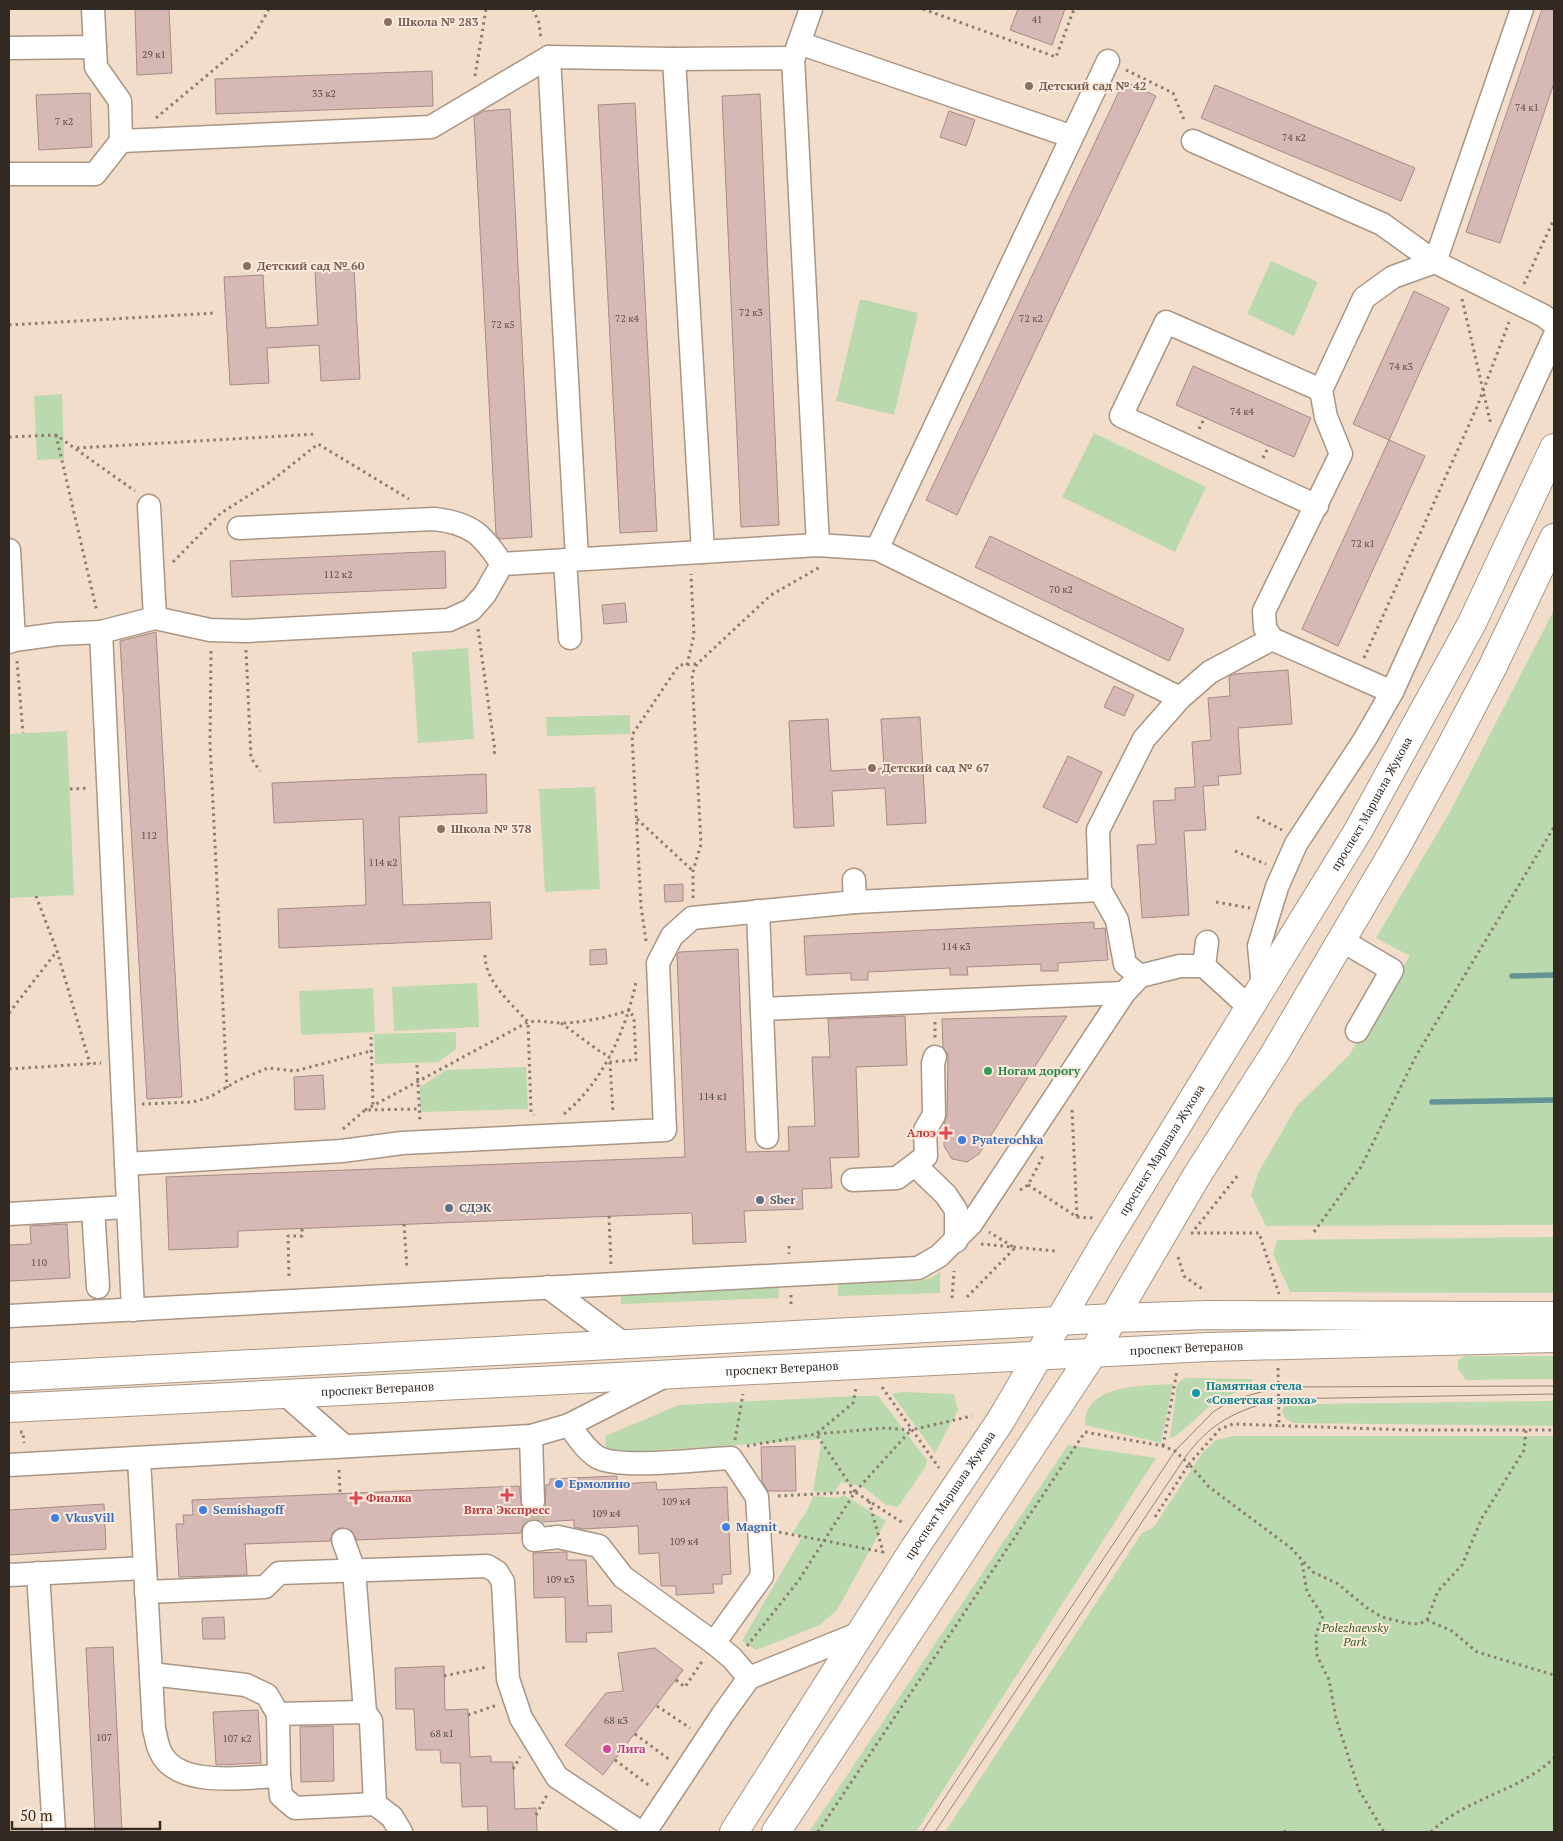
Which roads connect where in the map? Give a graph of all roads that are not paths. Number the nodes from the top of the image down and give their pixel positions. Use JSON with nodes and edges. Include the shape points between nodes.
{"nodes":[{"id":1,"x":93,"y":9,"type":"edge"},
{"id":2,"x":810,"y":9,"type":"edge"},
{"id":3,"x":1522,"y":9,"type":"edge"},
{"id":4,"x":95,"y":47,"type":"junction"},
{"id":5,"x":9,"y":48,"type":"edge"},
{"id":6,"x":796,"y":50,"type":"junction"},
{"id":7,"x":549,"y":57,"type":"junction"},
{"id":8,"x":674,"y":59,"type":"junction"},
{"id":9,"x":1108,"y":61,"type":"road end"},
{"id":10,"x":1070,"y":136,"type":"junction"},
{"id":11,"x":130,"y":141,"type":"junction"},
{"id":12,"x":1194,"y":141,"type":"road end"},
{"id":13,"x":9,"y":174,"type":"edge"},
{"id":14,"x":1435,"y":262,"type":"junction"},
{"id":15,"x":1554,"y":324,"type":"edge"},
{"id":16,"x":1554,"y":337,"type":"edge"},
{"id":17,"x":1321,"y":390,"type":"junction"},
{"id":18,"x":1554,"y":448,"type":"edge"},
{"id":19,"x":149,"y":506,"type":"road end"},
{"id":20,"x":1317,"y":506,"type":"junction"},
{"id":21,"x":238,"y":528,"type":"dead end"},
{"id":22,"x":1554,"y":538,"type":"edge"},
{"id":23,"x":818,"y":544,"type":"junction"},
{"id":24,"x":877,"y":549,"type":"junction"},
{"id":25,"x":9,"y":550,"type":"edge"},
{"id":26,"x":696,"y":553,"type":"junction"},
{"id":27,"x":571,"y":560,"type":"junction"},
{"id":28,"x":502,"y":564,"type":"junction"},
{"id":29,"x":155,"y":618,"type":"junction"},
{"id":30,"x":101,"y":632,"type":"junction"},
{"id":31,"x":570,"y":638,"type":"dead end"},
{"id":32,"x":1272,"y":639,"type":"junction"},
{"id":33,"x":11,"y":641,"type":"edge"},
{"id":34,"x":1392,"y":692,"type":"junction"},
{"id":35,"x":1180,"y":698,"type":"junction"},
{"id":36,"x":854,"y":880,"type":"dead end"},
{"id":37,"x":1100,"y":890,"type":"junction"},
{"id":38,"x":855,"y":902,"type":"junction"},
{"id":39,"x":758,"y":911,"type":"junction"},
{"id":40,"x":1341,"y":940,"type":"junction"},
{"id":41,"x":1207,"y":942,"type":"dead end"},
{"id":42,"x":1204,"y":966,"type":"junction"},
{"id":43,"x":1140,"y":976,"type":"junction"},
{"id":44,"x":1124,"y":993,"type":"junction"},
{"id":45,"x":1257,"y":997,"type":"junction"},
{"id":46,"x":762,"y":1009,"type":"junction"},
{"id":47,"x":1357,"y":1031,"type":"dead end"},
{"id":48,"x":935,"y":1058,"type":"dead end"},
{"id":49,"x":767,"y":1137,"type":"dead end"},
{"id":50,"x":126,"y":1164,"type":"junction"},
{"id":51,"x":915,"y":1164,"type":"junction"},
{"id":52,"x":853,"y":1180,"type":"dead end"},
{"id":53,"x":127,"y":1207,"type":"junction"},
{"id":54,"x":93,"y":1208,"type":"junction"},
{"id":55,"x":9,"y":1214,"type":"edge"},
{"id":56,"x":956,"y":1241,"type":"junction"},
{"id":57,"x":98,"y":1288,"type":"dead end"},
{"id":58,"x":548,"y":1288,"type":"junction"},
{"id":59,"x":133,"y":1310,"type":"junction"},
{"id":60,"x":9,"y":1316,"type":"edge"},
{"id":61,"x":1554,"y":1316,"type":"edge"},
{"id":62,"x":1114,"y":1318,"type":"junction"},
{"id":63,"x":1057,"y":1321,"type":"junction"},
{"id":64,"x":1554,"y":1338,"type":"edge"},
{"id":65,"x":624,"y":1344,"type":"junction"},
{"id":66,"x":1093,"y":1353,"type":"junction"},
{"id":67,"x":1039,"y":1356,"type":"junction"},
{"id":68,"x":9,"y":1377,"type":"edge"},
{"id":69,"x":663,"y":1377,"type":"junction"},
{"id":70,"x":286,"y":1395,"type":"junction"},
{"id":71,"x":9,"y":1408,"type":"edge"},
{"id":72,"x":569,"y":1425,"type":"junction"},
{"id":73,"x":531,"y":1436,"type":"junction"},
{"id":74,"x":342,"y":1445,"type":"junction"},
{"id":75,"x":139,"y":1459,"type":"junction"},
{"id":76,"x":9,"y":1466,"type":"edge"},
{"id":77,"x":534,"y":1501,"type":"tunnel mouth"},
{"id":78,"x":534,"y":1532,"type":"dead end"},
{"id":79,"x":343,"y":1540,"type":"dead end"},
{"id":80,"x":145,"y":1568,"type":"junction"},
{"id":81,"x":354,"y":1570,"type":"junction"},
{"id":82,"x":38,"y":1573,"type":"junction"},
{"id":83,"x":9,"y":1575,"type":"edge"},
{"id":84,"x":146,"y":1592,"type":"junction"},
{"id":85,"x":860,"y":1633,"type":"junction"},
{"id":86,"x":714,"y":1642,"type":"junction"},
{"id":87,"x":151,"y":1674,"type":"junction"},
{"id":88,"x":749,"y":1678,"type":"junction"},
{"id":89,"x":365,"y":1712,"type":"junction"},
{"id":90,"x":278,"y":1714,"type":"junction"},
{"id":91,"x":279,"y":1776,"type":"junction"},
{"id":92,"x":375,"y":1804,"type":"junction"},
{"id":93,"x":54,"y":1832,"type":"edge"},
{"id":94,"x":402,"y":1832,"type":"edge"},
{"id":95,"x":640,"y":1832,"type":"edge"},
{"id":96,"x":645,"y":1832,"type":"edge"},
{"id":97,"x":734,"y":1832,"type":"edge"},
{"id":98,"x":776,"y":1832,"type":"edge"}],
"edges":[{"from":1,"to":4,"type":"street"},
{"from":2,"to":6,"type":"street"},
{"from":3,"to":14,"type":"street"},
{"from":4,"to":5,"type":"street"},
{"from":4,"to":11,"type":"street","via":[[96,67],[120,101]]},
{"from":6,"to":8,"type":"street"},
{"from":6,"to":10,"type":"street"},
{"from":6,"to":23,"type":"street"},
{"from":7,"to":8,"type":"street"},
{"from":7,"to":11,"type":"street","via":[[431,127]]},
{"from":7,"to":27,"type":"street"},
{"from":8,"to":26,"type":"street"},
{"from":9,"to":10,"type":"street"},
{"from":10,"to":24,"type":"street"},
{"from":11,"to":13,"type":"street","via":[[95,174]]},
{"from":12,"to":14,"type":"street","via":[[1382,224]]},
{"from":14,"to":15,"type":"street"},
{"from":14,"to":17,"type":"street","via":[[1394,277],[1364,298]]},
{"from":16,"to":34,"type":"street"},
{"from":17,"to":20,"type":"street","via":[[1326,417],[1341,454]]},
{"from":17,"to":20,"type":"street","via":[[1166,322],[1121,416]]},
{"from":18,"to":45,"type":"main road","name":"проспект Маршала Жукова","via":[[1467,631],[1358,831]]},
{"from":19,"to":29,"type":"street"},
{"from":20,"to":32,"type":"street","via":[[1264,611],[1265,628]]},
{"from":21,"to":28,"type":"street","via":[[434,519],[452,521],[468,527],[486,540]]},
{"from":22,"to":40,"type":"main road","via":[[1492,668],[1395,849]]},
{"from":23,"to":24,"type":"street"},
{"from":23,"to":26,"type":"street"},
{"from":24,"to":35,"type":"street"},
{"from":25,"to":33,"type":"street"},
{"from":26,"to":27,"type":"street"},
{"from":27,"to":28,"type":"street"},
{"from":27,"to":31,"type":"street"},
{"from":28,"to":29,"type":"street","via":[[485,594],[471,610],[449,620],[246,631],[210,630]]},
{"from":29,"to":30,"type":"street"},
{"from":30,"to":33,"type":"street"},
{"from":30,"to":50,"type":"street"},
{"from":32,"to":34,"type":"street"},
{"from":32,"to":35,"type":"street","via":[[1210,672]]},
{"from":34,"to":45,"type":"street","via":[[1365,740],[1296,844],[1277,886],[1259,946]]},
{"from":35,"to":37,"type":"street","via":[[1144,739],[1098,830]]},
{"from":36,"to":38,"type":"street"},
{"from":37,"to":38,"type":"street"},
{"from":37,"to":43,"type":"street","via":[[1117,920],[1125,964]]},
{"from":38,"to":39,"type":"street"},
{"from":39,"to":46,"type":"street"},
{"from":39,"to":50,"type":"street","via":[[692,918],[672,936],[658,962],[665,1130],[419,1142],[342,1152]]},
{"from":40,"to":47,"type":"street","via":[[1392,970]]},
{"from":40,"to":62,"type":"main road"},
{"from":41,"to":42,"type":"street"},
{"from":42,"to":43,"type":"street","via":[[1180,966]]},
{"from":42,"to":45,"type":"street"},
{"from":43,"to":44,"type":"street"},
{"from":44,"to":46,"type":"street"},
{"from":44,"to":56,"type":"street","via":[[973,1221]]},
{"from":45,"to":63,"type":"main road","name":"проспект Маршала Жукова"},
{"from":46,"to":49,"type":"street"},
{"from":48,"to":51,"type":"street","via":[[934,1116],[926,1130],[926,1156]]},
{"from":50,"to":53,"type":"street"},
{"from":51,"to":52,"type":"street","via":[[897,1178]]},
{"from":51,"to":56,"type":"street","via":[[946,1195],[956,1210]]},
{"from":53,"to":54,"type":"street"},
{"from":53,"to":59,"type":"street"},
{"from":54,"to":55,"type":"street"},
{"from":54,"to":57,"type":"street"},
{"from":56,"to":58,"type":"street","via":[[940,1256],[918,1268]]},
{"from":58,"to":59,"type":"street"},
{"from":58,"to":65,"type":"street"},
{"from":59,"to":60,"type":"street"},
{"from":61,"to":62,"type":"main road","via":[[1208,1315]]},
{"from":62,"to":63,"type":"main road"},
{"from":62,"to":66,"type":"main road"},
{"from":63,"to":65,"type":"main road"},
{"from":63,"to":67,"type":"main road","name":"проспект Маршала Жукова"},
{"from":64,"to":66,"type":"main road","name":"проспект Ветеранов","via":[[1316,1343]]},
{"from":65,"to":68,"type":"main road"},
{"from":66,"to":67,"type":"main road","name":"проспект Ветеранов"},
{"from":66,"to":98,"type":"main road"},
{"from":67,"to":69,"type":"main road","name":"проспект Ветеранов"},
{"from":67,"to":85,"type":"main road","name":"проспект Маршала Жукова"},
{"from":69,"to":70,"type":"main road","name":"проспект Ветеранов"},
{"from":69,"to":72,"type":"street"},
{"from":70,"to":71,"type":"main road","name":"проспект Ветеранов"},
{"from":70,"to":74,"type":"street"},
{"from":72,"to":73,"type":"street"},
{"from":72,"to":86,"type":"street","via":[[581,1443],[598,1457],[618,1463],[731,1458],[757,1497],[762,1576]]},
{"from":73,"to":74,"type":"street"},
{"from":73,"to":77,"type":"street"},
{"from":74,"to":75,"type":"street"},
{"from":75,"to":76,"type":"street"},
{"from":75,"to":80,"type":"street"},
{"from":78,"to":86,"type":"street","via":[[534,1540],[558,1537],[599,1546],[623,1577]]},
{"from":79,"to":81,"type":"street"},
{"from":80,"to":82,"type":"street"},
{"from":80,"to":84,"type":"street"},
{"from":81,"to":84,"type":"street","via":[[279,1573],[265,1587]]},
{"from":81,"to":89,"type":"street"},
{"from":81,"to":95,"type":"street","via":[[487,1566],[497,1572],[503,1582],[508,1679],[521,1718],[557,1777]]},
{"from":82,"to":83,"type":"street"},
{"from":82,"to":93,"type":"street"},
{"from":84,"to":87,"type":"street"},
{"from":85,"to":88,"type":"street"},
{"from":85,"to":97,"type":"main road","name":"проспект Маршала Жукова"},
{"from":86,"to":88,"type":"street"},
{"from":87,"to":90,"type":"street","via":[[246,1685],[267,1695]]},
{"from":87,"to":91,"type":"street","via":[[154,1729],[160,1753],[176,1771],[204,1778]]},
{"from":88,"to":96,"type":"street"},
{"from":89,"to":90,"type":"street"},
{"from":89,"to":92,"type":"street","via":[[371,1721]]},
{"from":90,"to":91,"type":"street"},
{"from":91,"to":92,"type":"street","via":[[281,1796],[294,1808]]},
{"from":92,"to":94,"type":"street","via":[[392,1817]]}]}
